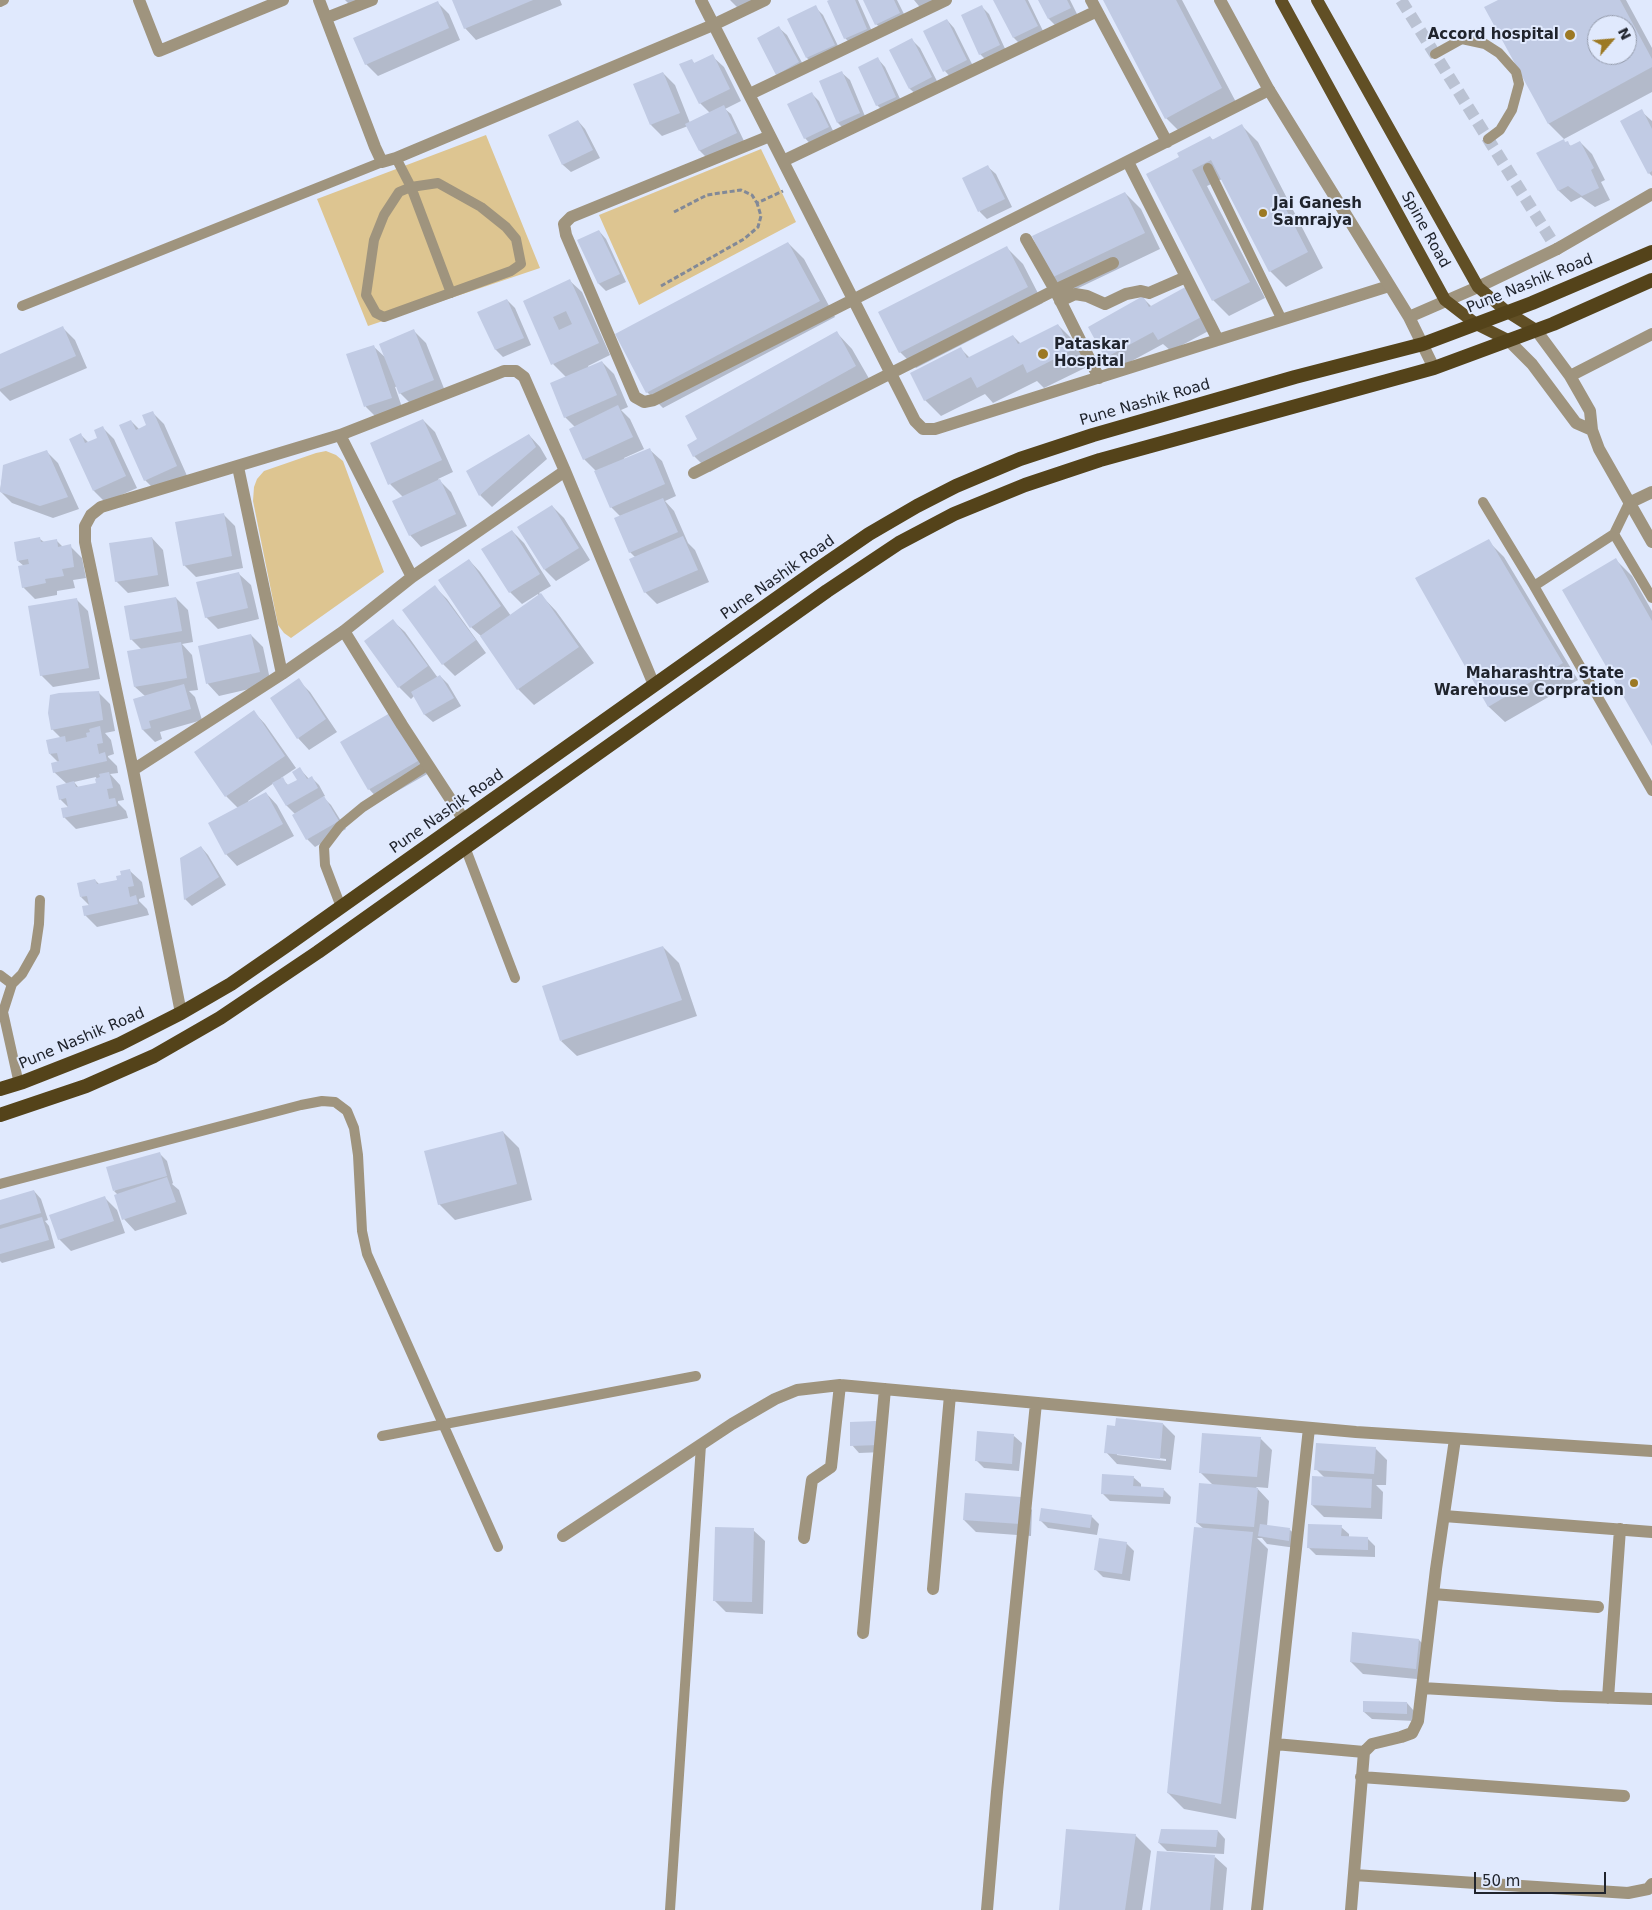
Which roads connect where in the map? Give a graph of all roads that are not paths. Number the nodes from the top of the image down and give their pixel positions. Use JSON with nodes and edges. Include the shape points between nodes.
{"nodes":[{"id":1,"x":4,"y":0,"type":"edge"},
{"id":2,"x":139,"y":0,"type":"edge"},
{"id":3,"x":283,"y":0,"type":"edge"},
{"id":4,"x":319,"y":0,"type":"edge"},
{"id":5,"x":372,"y":0,"type":"edge"},
{"id":6,"x":701,"y":0,"type":"edge"},
{"id":7,"x":765,"y":0,"type":"edge"},
{"id":8,"x":946,"y":0,"type":"edge"},
{"id":9,"x":1220,"y":0,"type":"edge"},
{"id":10,"x":1280,"y":0,"type":"edge"},
{"id":11,"x":1317,"y":0,"type":"edge"},
{"id":12,"x":0,"y":2,"type":"edge"},
{"id":13,"x":1094,"y":5,"type":"edge"},
{"id":14,"x":326,"y":18,"type":"junction"},
{"id":15,"x":714,"y":25,"type":"junction"},
{"id":16,"x":1434,"y":54,"type":"dead end"},
{"id":17,"x":1269,"y":90,"type":"junction"},
{"id":18,"x":750,"y":94,"type":"junction"},
{"id":19,"x":770,"y":136,"type":"junction"},
{"id":20,"x":1488,"y":139,"type":"dead end"},
{"id":21,"x":1167,"y":142,"type":"junction"},
{"id":22,"x":396,"y":158,"type":"junction"},
{"id":23,"x":782,"y":161,"type":"junction"},
{"id":24,"x":382,"y":162,"type":"junction"},
{"id":25,"x":1128,"y":162,"type":"junction"},
{"id":26,"x":1208,"y":168,"type":"dead end"},
{"id":27,"x":411,"y":187,"type":"junction"},
{"id":28,"x":1652,"y":194,"type":"edge"},
{"id":29,"x":1026,"y":240,"type":"dead end"},
{"id":30,"x":1652,"y":252,"type":"edge"},
{"id":31,"x":1113,"y":263,"type":"dead end"},
{"id":32,"x":1186,"y":277,"type":"junction"},
{"id":33,"x":1652,"y":280,"type":"edge"},
{"id":34,"x":1389,"y":286,"type":"junction"},
{"id":35,"x":1478,"y":287,"type":"junction"},
{"id":36,"x":451,"y":293,"type":"junction"},
{"id":37,"x":1058,"y":296,"type":"junction"},
{"id":38,"x":854,"y":300,"type":"junction"},
{"id":39,"x":1445,"y":300,"type":"junction"},
{"id":40,"x":22,"y":306,"type":"dead end"},
{"id":41,"x":1506,"y":311,"type":"junction"},
{"id":42,"x":1409,"y":317,"type":"junction"},
{"id":43,"x":1282,"y":320,"type":"junction"},
{"id":44,"x":1476,"y":324,"type":"junction"},
{"id":45,"x":1536,"y":330,"type":"junction"},
{"id":46,"x":1652,"y":334,"type":"edge"},
{"id":47,"x":1218,"y":340,"type":"junction"},
{"id":48,"x":1508,"y":340,"type":"junction"},
{"id":49,"x":1423,"y":344,"type":"junction"},
{"id":50,"x":1434,"y":368,"type":"junction"},
{"id":51,"x":891,"y":373,"type":"junction"},
{"id":52,"x":1570,"y":376,"type":"junction"},
{"id":53,"x":1099,"y":378,"type":"junction"},
{"id":54,"x":1592,"y":430,"type":"junction"},
{"id":55,"x":340,"y":435,"type":"junction"},
{"id":56,"x":238,"y":468,"type":"junction"},
{"id":57,"x":565,"y":472,"type":"junction"},
{"id":58,"x":694,"y":473,"type":"dead end"},
{"id":59,"x":1652,"y":492,"type":"edge"},
{"id":60,"x":1483,"y":502,"type":"dead end"},
{"id":61,"x":1629,"y":503,"type":"junction"},
{"id":62,"x":1614,"y":534,"type":"junction"},
{"id":63,"x":1652,"y":542,"type":"edge"},
{"id":64,"x":412,"y":577,"type":"junction"},
{"id":65,"x":1534,"y":586,"type":"junction"},
{"id":66,"x":1652,"y":598,"type":"edge"},
{"id":67,"x":344,"y":631,"type":"junction"},
{"id":68,"x":282,"y":674,"type":"junction"},
{"id":69,"x":654,"y":685,"type":"junction"},
{"id":70,"x":428,"y":764,"type":"junction"},
{"id":71,"x":133,"y":770,"type":"junction"},
{"id":72,"x":1652,"y":791,"type":"edge"},
{"id":73,"x":464,"y":820,"type":"junction"},
{"id":74,"x":465,"y":847,"type":"junction"},
{"id":75,"x":40,"y":900,"type":"dead end"},
{"id":76,"x":341,"y":907,"type":"junction"},
{"id":77,"x":0,"y":975,"type":"edge"},
{"id":78,"x":515,"y":978,"type":"dead end"},
{"id":79,"x":12,"y":984,"type":"junction"},
{"id":80,"x":2,"y":1009,"type":"edge"},
{"id":81,"x":181,"y":1013,"type":"junction"},
{"id":82,"x":19,"y":1084,"type":"junction"},
{"id":83,"x":0,"y":1089,"type":"edge"},
{"id":84,"x":0,"y":1115,"type":"edge"},
{"id":85,"x":0,"y":1184,"type":"edge"},
{"id":86,"x":696,"y":1376,"type":"dead end"},
{"id":87,"x":840,"y":1385,"type":"junction"},
{"id":88,"x":885,"y":1389,"type":"junction"},
{"id":89,"x":950,"y":1395,"type":"junction"},
{"id":90,"x":1036,"y":1403,"type":"junction"},
{"id":91,"x":442,"y":1424,"type":"junction"},
{"id":92,"x":1309,"y":1428,"type":"junction"},
{"id":93,"x":382,"y":1436,"type":"dead end"},
{"id":94,"x":1455,"y":1439,"type":"junction"},
{"id":95,"x":701,"y":1445,"type":"junction"},
{"id":96,"x":1652,"y":1451,"type":"edge"},
{"id":97,"x":1444,"y":1516,"type":"junction"},
{"id":98,"x":1620,"y":1529,"type":"junction"},
{"id":99,"x":1652,"y":1532,"type":"edge"},
{"id":100,"x":564,"y":1536,"type":"dead end"},
{"id":101,"x":804,"y":1538,"type":"dead end"},
{"id":102,"x":498,"y":1547,"type":"dead end"},
{"id":103,"x":933,"y":1589,"type":"dead end"},
{"id":104,"x":1433,"y":1594,"type":"junction"},
{"id":105,"x":1598,"y":1607,"type":"dead end"},
{"id":106,"x":863,"y":1634,"type":"dead end"},
{"id":107,"x":1422,"y":1688,"type":"junction"},
{"id":108,"x":1608,"y":1698,"type":"junction"},
{"id":109,"x":1652,"y":1699,"type":"edge"},
{"id":110,"x":1275,"y":1744,"type":"junction"},
{"id":111,"x":1364,"y":1752,"type":"junction"},
{"id":112,"x":1361,"y":1777,"type":"junction"},
{"id":113,"x":1624,"y":1796,"type":"dead end"},
{"id":114,"x":1354,"y":1875,"type":"junction"},
{"id":115,"x":1652,"y":1884,"type":"edge"},
{"id":116,"x":670,"y":1910,"type":"edge"},
{"id":117,"x":987,"y":1910,"type":"edge"},
{"id":118,"x":1257,"y":1910,"type":"edge"},
{"id":119,"x":1351,"y":1910,"type":"edge"}],
"edges":[{"from":1,"to":12,"type":"lane"},
{"from":2,"to":3,"type":"street","via":[[159,51]]},
{"from":4,"to":14,"type":"street"},
{"from":5,"to":14,"type":"street"},
{"from":6,"to":15,"type":"street"},
{"from":7,"to":15,"type":"street"},
{"from":8,"to":18,"type":"street"},
{"from":9,"to":17,"type":"street"},
{"from":10,"to":39,"type":"main road","name":"Spine Road"},
{"from":11,"to":35,"type":"main road","name":"Spine Road"},
{"from":13,"to":21,"type":"street"},
{"from":13,"to":23,"type":"street"},
{"from":14,"to":24,"type":"street"},
{"from":15,"to":18,"type":"street"},
{"from":15,"to":22,"type":"street"},
{"from":16,"to":20,"type":"lane","via":[[1462,39],[1478,42],[1499,54],[1516,72],[1519,84],[1512,110],[1500,130]]},
{"from":17,"to":21,"type":"street"},
{"from":17,"to":34,"type":"street"},
{"from":18,"to":19,"type":"street"},
{"from":19,"to":23,"type":"street"},
{"from":19,"to":38,"type":"street","via":[[571,217],[564,224],[635,397],[644,402],[654,400]]},
{"from":21,"to":25,"type":"street"},
{"from":22,"to":24,"type":"street"},
{"from":22,"to":27,"type":"lane"},
{"from":23,"to":38,"type":"street"},
{"from":24,"to":40,"type":"lane"},
{"from":25,"to":32,"type":"street"},
{"from":25,"to":38,"type":"street"},
{"from":26,"to":43,"type":"lane"},
{"from":27,"to":36,"type":"lane"},
{"from":27,"to":36,"type":"lane","via":[[399,192],[384,215],[374,240],[366,295],[376,314],[384,317]]},
{"from":27,"to":36,"type":"lane","via":[[438,183],[481,207],[516,239],[521,264],[511,271]]},
{"from":28,"to":35,"type":"street","via":[[1557,249]]},
{"from":29,"to":37,"type":"street"},
{"from":30,"to":41,"type":"highway","name":"Pune Nashik Road"},
{"from":31,"to":37,"type":"street"},
{"from":32,"to":37,"type":"street","via":[[1149,294],[1141,291],[1126,294],[1105,304],[1087,296]]},
{"from":32,"to":47,"type":"street"},
{"from":33,"to":45,"type":"highway"},
{"from":34,"to":42,"type":"street"},
{"from":34,"to":43,"type":"street"},
{"from":35,"to":39,"type":"street"},
{"from":35,"to":41,"type":"main road","name":"Spine Road"},
{"from":37,"to":51,"type":"street"},
{"from":37,"to":53,"type":"street"},
{"from":38,"to":51,"type":"street"},
{"from":39,"to":42,"type":"street"},
{"from":39,"to":44,"type":"main road","name":"Spine Road"},
{"from":41,"to":44,"type":"highway","name":"Pune Nashik Road"},
{"from":41,"to":45,"type":"main road","name":"Spine Road"},
{"from":42,"to":49,"type":"street"},
{"from":43,"to":47,"type":"street"},
{"from":44,"to":48,"type":"main road","name":"Spine Road"},
{"from":44,"to":49,"type":"highway","name":"Pune Nashik Road"},
{"from":45,"to":48,"type":"highway"},
{"from":45,"to":52,"type":"street"},
{"from":46,"to":52,"type":"street"},
{"from":47,"to":53,"type":"street"},
{"from":48,"to":50,"type":"highway"},
{"from":48,"to":54,"type":"street","name":"Spine Road","via":[[1532,364],[1576,422]]},
{"from":49,"to":50,"type":"street"},
{"from":49,"to":69,"type":"highway","name":"Pune Nashik Road","via":[[1094,435],[1020,458],[956,486],[869,534]]},
{"from":50,"to":74,"type":"highway","via":[[1100,460],[1025,485],[954,514],[899,543],[827,591]]},
{"from":51,"to":53,"type":"street","via":[[915,421],[923,429],[935,429]]},
{"from":51,"to":58,"type":"street"},
{"from":52,"to":54,"type":"street","via":[[1590,411]]},
{"from":54,"to":61,"type":"street"},
{"from":55,"to":56,"type":"street"},
{"from":55,"to":57,"type":"street","via":[[504,371],[516,371],[524,377]]},
{"from":55,"to":64,"type":"street"},
{"from":56,"to":68,"type":"street"},
{"from":56,"to":71,"type":"street","via":[[101,508],[91,515],[85,526],[87,551]]},
{"from":57,"to":64,"type":"street"},
{"from":57,"to":69,"type":"street"},
{"from":59,"to":61,"type":"street"},
{"from":60,"to":65,"type":"lane"},
{"from":61,"to":62,"type":"lane"},
{"from":61,"to":63,"type":"street"},
{"from":62,"to":65,"type":"lane"},
{"from":62,"to":66,"type":"lane"},
{"from":64,"to":67,"type":"street"},
{"from":65,"to":72,"type":"lane"},
{"from":67,"to":68,"type":"street"},
{"from":67,"to":70,"type":"street"},
{"from":68,"to":71,"type":"street"},
{"from":69,"to":73,"type":"highway","name":"Pune Nashik Road"},
{"from":70,"to":73,"type":"street"},
{"from":70,"to":76,"type":"lane","via":[[363,806],[340,826],[324,847],[325,865]]},
{"from":71,"to":81,"type":"street"},
{"from":73,"to":76,"type":"highway","name":"Pune Nashik Road"},
{"from":74,"to":78,"type":"lane"},
{"from":74,"to":84,"type":"highway","via":[[220,1018],[154,1056],[86,1086]]},
{"from":75,"to":79,"type":"lane","via":[[35,950],[22,974]]},
{"from":76,"to":81,"type":"highway","name":"Pune Nashik Road","via":[[231,984]]},
{"from":77,"to":79,"type":"lane"},
{"from":79,"to":80,"type":"lane"},
{"from":80,"to":82,"type":"lane"},
{"from":81,"to":82,"type":"highway","name":"Pune Nashik Road","via":[[120,1044]]},
{"from":82,"to":83,"type":"highway","name":"Pune Nashik Road"},
{"from":85,"to":91,"type":"lane","via":[[301,1105],[336,1102],[347,1112],[354,1128],[362,1231],[367,1254]]},
{"from":86,"to":91,"type":"lane"},
{"from":87,"to":88,"type":"street"},
{"from":87,"to":95,"type":"street","via":[[797,1390],[775,1399]]},
{"from":87,"to":101,"type":"street","via":[[831,1467],[812,1480]]},
{"from":88,"to":89,"type":"street"},
{"from":88,"to":106,"type":"street"},
{"from":89,"to":90,"type":"street"},
{"from":89,"to":103,"type":"street"},
{"from":90,"to":92,"type":"street"},
{"from":90,"to":117,"type":"street"},
{"from":91,"to":93,"type":"lane"},
{"from":91,"to":102,"type":"lane"},
{"from":92,"to":94,"type":"street"},
{"from":92,"to":110,"type":"street"},
{"from":94,"to":96,"type":"street"},
{"from":94,"to":97,"type":"street"},
{"from":95,"to":100,"type":"street"},
{"from":95,"to":116,"type":"lane"},
{"from":97,"to":98,"type":"street"},
{"from":97,"to":104,"type":"street"},
{"from":98,"to":99,"type":"street"},
{"from":98,"to":108,"type":"street"},
{"from":104,"to":105,"type":"street"},
{"from":104,"to":107,"type":"street"},
{"from":107,"to":108,"type":"street"},
{"from":107,"to":111,"type":"street","via":[[1418,1722],[1412,1733],[1372,1744]]},
{"from":108,"to":109,"type":"street"},
{"from":110,"to":111,"type":"street"},
{"from":110,"to":118,"type":"street"},
{"from":111,"to":112,"type":"street"},
{"from":112,"to":113,"type":"street"},
{"from":112,"to":114,"type":"street"},
{"from":114,"to":115,"type":"street","via":[[1628,1893],[1639,1893]]},
{"from":114,"to":119,"type":"street"}]}
